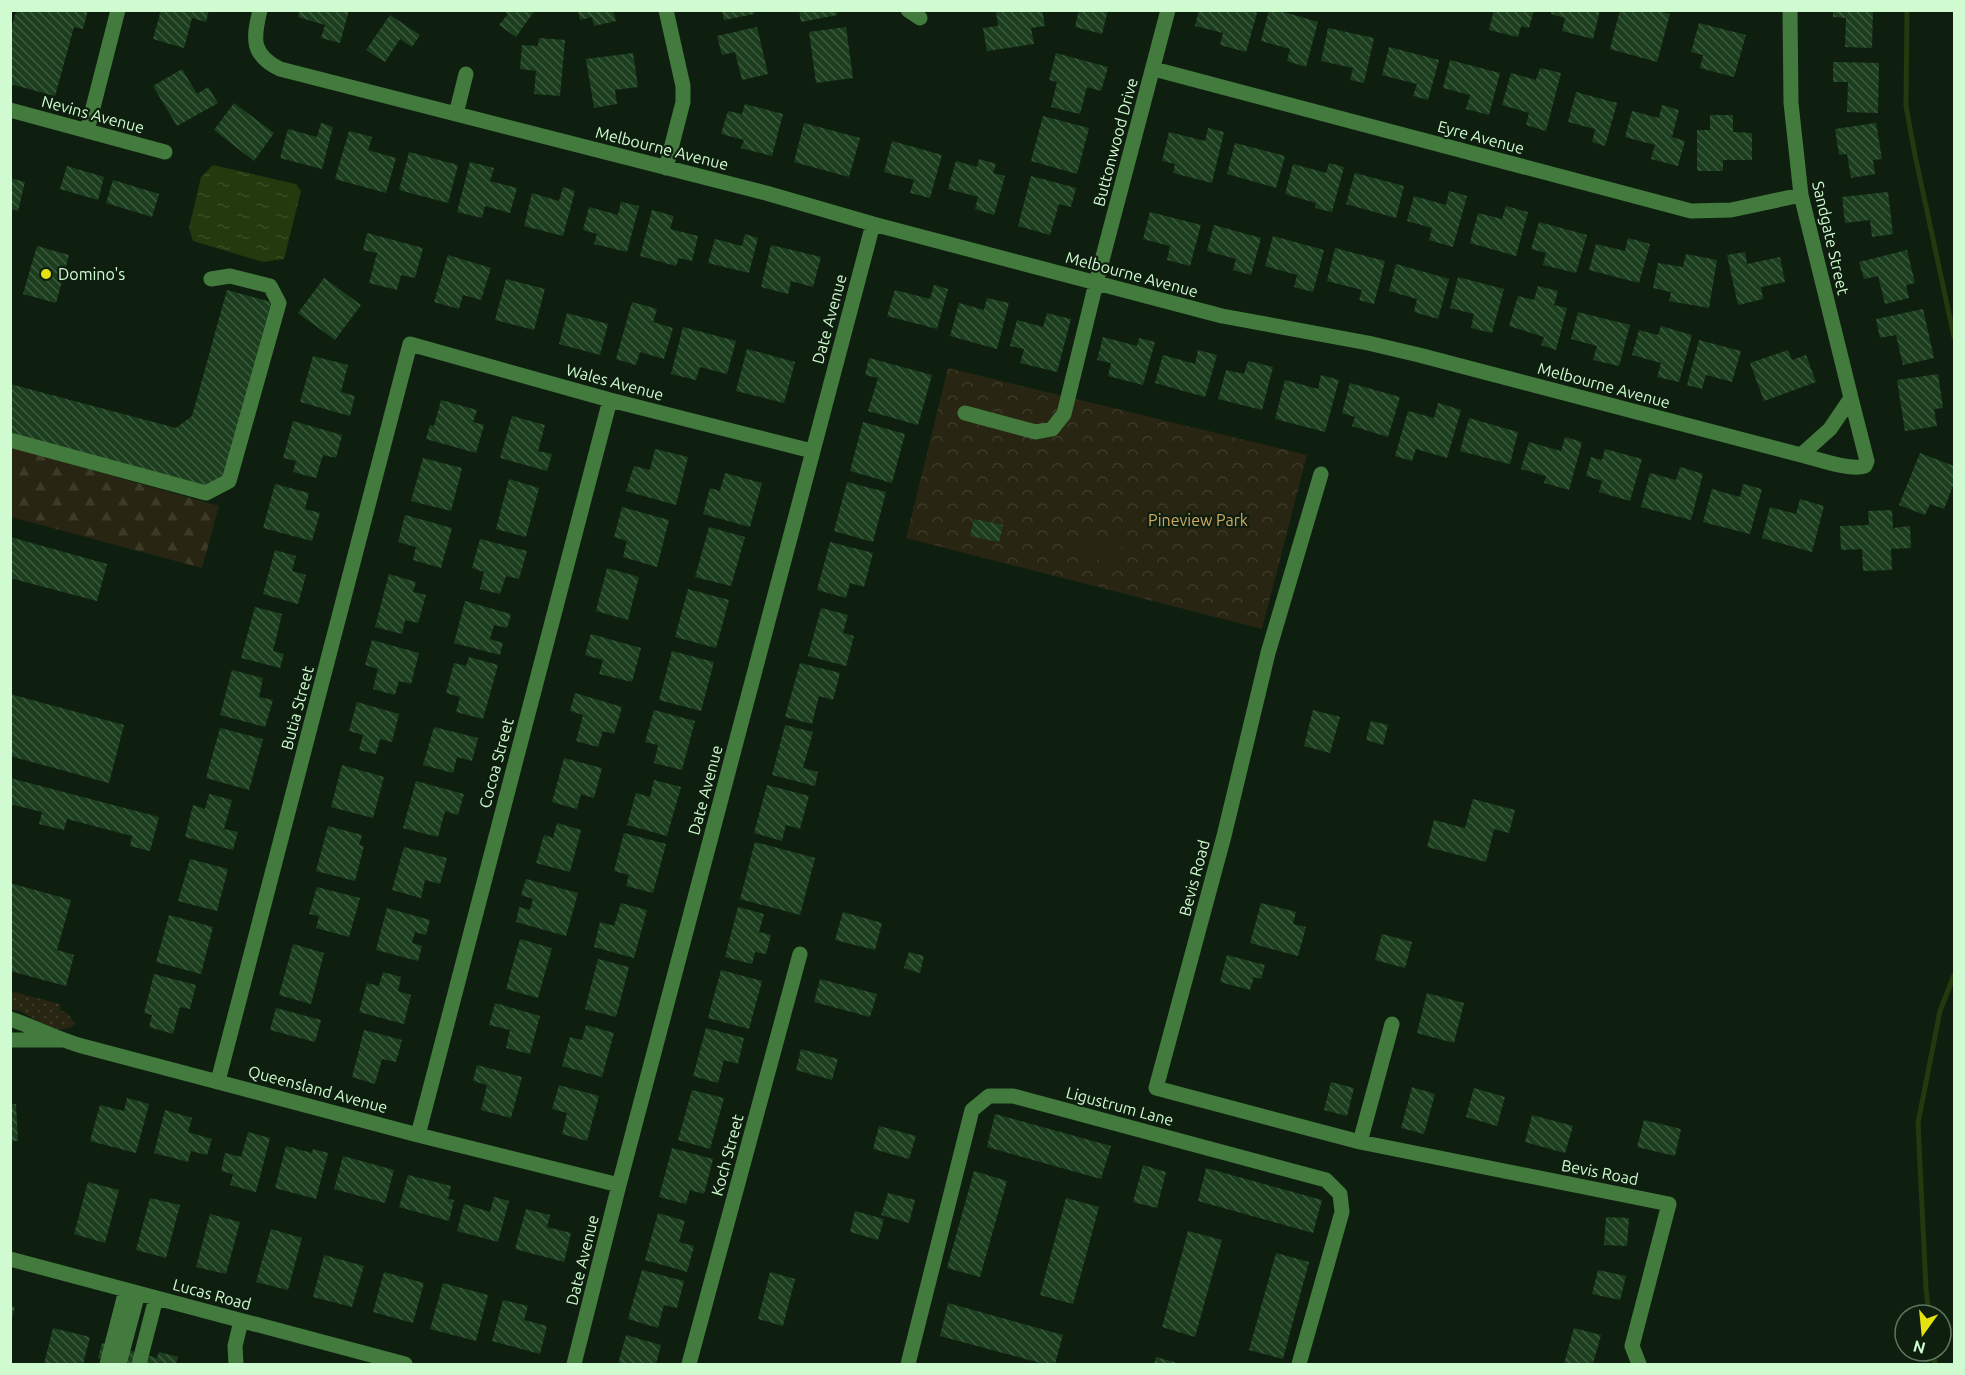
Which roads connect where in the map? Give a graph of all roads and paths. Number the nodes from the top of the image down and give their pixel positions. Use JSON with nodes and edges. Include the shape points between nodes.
{"nodes":[{"id":1,"x":118,"y":10,"type":"edge"},
{"id":2,"x":260,"y":10,"type":"edge"},
{"id":3,"x":666,"y":10,"type":"edge"},
{"id":4,"x":1168,"y":10,"type":"edge"},
{"id":5,"x":1790,"y":10,"type":"edge"},
{"id":6,"x":1154,"y":69,"type":"junction"},
{"id":7,"x":466,"y":74,"type":"dead end"},
{"id":8,"x":10,"y":110,"type":"edge"},
{"id":9,"x":456,"y":114,"type":"junction"},
{"id":10,"x":87,"y":131,"type":"junction"},
{"id":11,"x":165,"y":152,"type":"dead end"},
{"id":12,"x":666,"y":168,"type":"junction"},
{"id":13,"x":1801,"y":195,"type":"junction"},
{"id":14,"x":873,"y":224,"type":"junction"},
{"id":15,"x":211,"y":279,"type":"dead end"},
{"id":16,"x":1096,"y":283,"type":"junction"},
{"id":17,"x":410,"y":344,"type":"joint"},
{"id":18,"x":1851,"y":398,"type":"junction"},
{"id":19,"x":610,"y":400,"type":"junction"},
{"id":20,"x":965,"y":413,"type":"dead end"},
{"id":21,"x":10,"y":441,"type":"edge"},
{"id":22,"x":812,"y":452,"type":"junction"},
{"id":23,"x":1802,"y":456,"type":"junction"},
{"id":24,"x":1321,"y":474,"type":"dead end"},
{"id":25,"x":800,"y":954,"type":"dead end"},
{"id":26,"x":10,"y":1019,"type":"edge"},
{"id":27,"x":1392,"y":1024,"type":"dead end"},
{"id":28,"x":10,"y":1040,"type":"edge"},
{"id":29,"x":62,"y":1040,"type":"junction"},
{"id":30,"x":218,"y":1081,"type":"junction"},
{"id":31,"x":418,"y":1135,"type":"junction"},
{"id":32,"x":1360,"y":1142,"type":"junction"},
{"id":33,"x":619,"y":1185,"type":"junction"},
{"id":34,"x":10,"y":1259,"type":"edge"},
{"id":35,"x":132,"y":1291,"type":"junction"},
{"id":36,"x":156,"y":1298,"type":"junction"},
{"id":37,"x":241,"y":1321,"type":"junction"},
{"id":38,"x":106,"y":1365,"type":"edge"},
{"id":39,"x":119,"y":1365,"type":"edge"},
{"id":40,"x":139,"y":1365,"type":"edge"},
{"id":41,"x":237,"y":1365,"type":"edge"},
{"id":42,"x":405,"y":1365,"type":"edge"},
{"id":43,"x":574,"y":1365,"type":"edge"},
{"id":44,"x":689,"y":1365,"type":"edge"},
{"id":45,"x":908,"y":1365,"type":"edge"},
{"id":46,"x":1299,"y":1365,"type":"edge"},
{"id":47,"x":1639,"y":1365,"type":"edge"}],
"edges":[{"from":1,"to":10,"type":"street"},
{"from":2,"to":9,"type":"street","name":"Melbourne Avenue","via":[[255,43],[267,62],[280,69]]},
{"from":3,"to":12,"type":"street","via":[[683,86],[683,102]]},
{"from":4,"to":6,"type":"street","name":"Buttonwood Drive"},
{"from":5,"to":13,"type":"street","name":"Sandgate Street","via":[[1791,103]]},
{"from":6,"to":13,"type":"street","name":"Eyre Avenue","via":[[1691,211],[1731,210]]},
{"from":6,"to":16,"type":"street","name":"Buttonwood Drive"},
{"from":7,"to":9,"type":"street"},
{"from":8,"to":10,"type":"street","name":"Nevins Avenue"},
{"from":9,"to":12,"type":"street","name":"Melbourne Avenue"},
{"from":10,"to":11,"type":"street","name":"Nevins Avenue"},
{"from":12,"to":14,"type":"street","name":"Melbourne Avenue"},
{"from":13,"to":18,"type":"street","name":"Sandgate Street"},
{"from":14,"to":16,"type":"street","name":"Melbourne Avenue"},
{"from":14,"to":22,"type":"street","name":"Date Avenue"},
{"from":15,"to":21,"type":"street","via":[[230,276],[270,286],[279,303],[229,481],[206,493]]},
{"from":16,"to":20,"type":"street","name":"Buttonwood Drive","via":[[1064,414],[1052,429],[1036,432]]},
{"from":16,"to":23,"type":"street","name":"Melbourne Avenue","via":[[1222,316],[1419,355]]},
{"from":17,"to":19,"type":"street","name":"Wales Avenue"},
{"from":17,"to":30,"type":"street","name":"Butia Street"},
{"from":18,"to":23,"type":"street","via":[[1830,429]]},
{"from":18,"to":23,"type":"street","name":"Melbourne Avenue","via":[[1865,466]]},
{"from":19,"to":22,"type":"street","name":"Wales Avenue"},
{"from":19,"to":31,"type":"street","name":"Cocoa Street"},
{"from":22,"to":33,"type":"street","name":"Date Avenue"},
{"from":24,"to":32,"type":"street","name":"Bevis Road","via":[[1268,653],[1224,836],[1156,1088]]},
{"from":25,"to":44,"type":"street","name":"Koch Street"},
{"from":26,"to":29,"type":"street","name":"Queensland Avenue"},
{"from":27,"to":32,"type":"street"},
{"from":28,"to":29,"type":"street"},
{"from":29,"to":30,"type":"street","name":"Queensland Avenue"},
{"from":30,"to":31,"type":"street","name":"Queensland Avenue"},
{"from":31,"to":33,"type":"street","name":"Queensland Avenue"},
{"from":32,"to":47,"type":"street","name":"Bevis Road","via":[[1669,1204],[1632,1346]]},
{"from":33,"to":43,"type":"street","name":"Date Avenue"},
{"from":34,"to":35,"type":"street","name":"Lucas Road"},
{"from":35,"to":36,"type":"street","name":"Lucas Road"},
{"from":35,"to":38,"type":"street"},
{"from":35,"to":39,"type":"street"},
{"from":36,"to":37,"type":"street","name":"Lucas Road"},
{"from":36,"to":40,"type":"street"},
{"from":37,"to":41,"type":"street","via":[[235,1346]]},
{"from":37,"to":42,"type":"street","name":"Lucas Road"},
{"from":45,"to":46,"type":"street","name":"Ligustrum Lane","via":[[972,1110],[989,1096],[1013,1096],[1326,1180],[1340,1194],[1341,1212]]}]}
